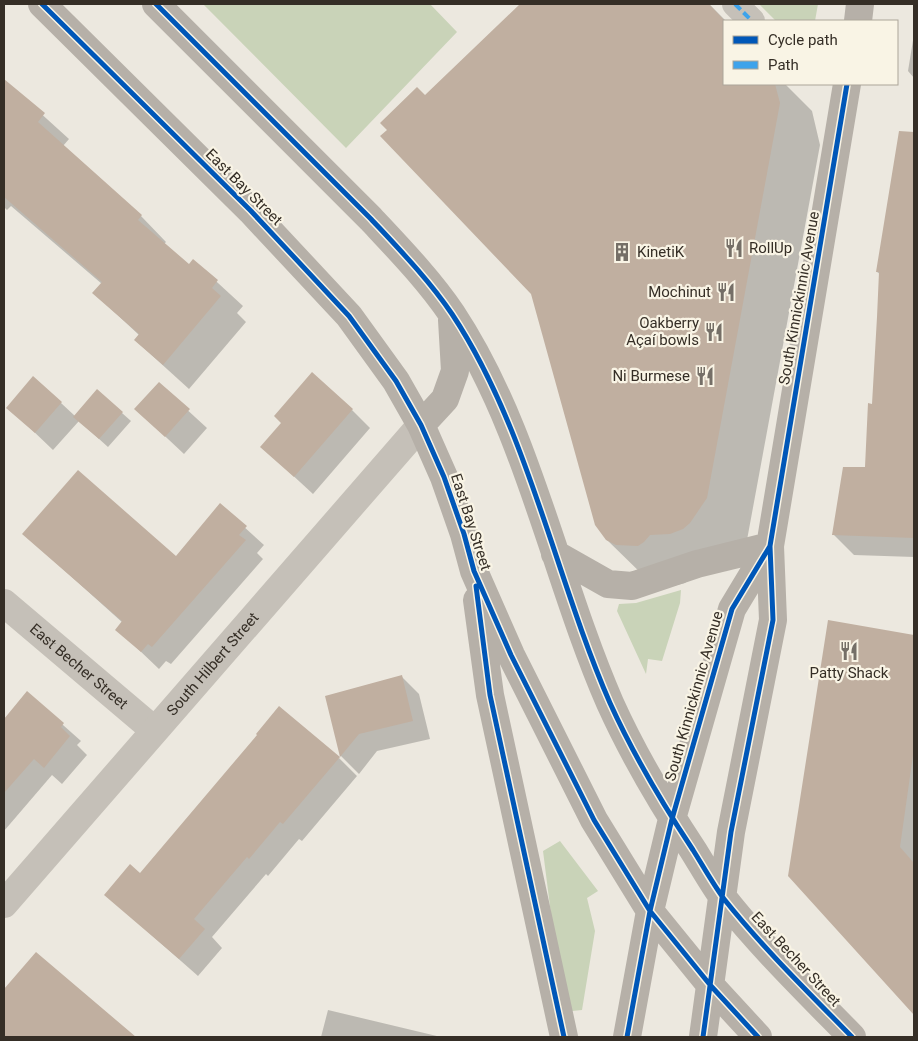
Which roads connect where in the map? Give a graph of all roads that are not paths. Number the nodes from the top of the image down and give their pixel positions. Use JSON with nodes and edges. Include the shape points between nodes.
{"nodes":[{"id":1,"x":42,"y":4,"type":"edge"},
{"id":2,"x":156,"y":4,"type":"edge"},
{"id":3,"x":735,"y":4,"type":"edge"},
{"id":4,"x":860,"y":4,"type":"edge"},
{"id":5,"x":751,"y":20,"type":"edge"},
{"id":6,"x":858,"y":20,"type":"edge"},
{"id":7,"x":847,"y":85,"type":"edge"},
{"id":8,"x":452,"y":314,"type":"junction"},
{"id":9,"x":421,"y":425,"type":"junction"},
{"id":10,"x":770,"y":546,"type":"junction"},
{"id":11,"x":556,"y":554,"type":"junction"},
{"id":12,"x":474,"y":572,"type":"junction"},
{"id":13,"x":4,"y":603,"type":"edge"},
{"id":14,"x":154,"y":730,"type":"junction"},
{"id":15,"x":672,"y":819,"type":"junction"},
{"id":16,"x":723,"y":897,"type":"junction"},
{"id":17,"x":4,"y":904,"type":"edge"},
{"id":18,"x":650,"y":911,"type":"junction"},
{"id":19,"x":711,"y":986,"type":"junction"},
{"id":20,"x":564,"y":1037,"type":"edge"},
{"id":21,"x":627,"y":1037,"type":"edge"},
{"id":22,"x":703,"y":1037,"type":"edge"},
{"id":23,"x":758,"y":1037,"type":"edge"},
{"id":24,"x":852,"y":1037,"type":"edge"}],
"edges":[{"from":1,"to":9,"type":"main road","name":"East Bay Street","via":[[251,211],[349,316],[396,382]]},
{"from":2,"to":8,"type":"main road","via":[[371,219]]},
{"from":3,"to":5,"type":"street"},
{"from":4,"to":6,"type":"main road"},
{"from":7,"to":10,"type":"main road","name":"South Kinnickinnic Avenue"},
{"from":8,"to":9,"type":"main road","via":[[455,371],[445,399]]},
{"from":8,"to":11,"type":"main road","via":[[498,398]]},
{"from":9,"to":12,"type":"main road","name":"East Bay Street","via":[[444,477]]},
{"from":9,"to":14,"type":"street","name":"South Hilbert Street"},
{"from":10,"to":11,"type":"main road","via":[[697,564],[632,586],[608,584]]},
{"from":10,"to":15,"type":"main road","name":"South Kinnickinnic Avenue","via":[[732,609]]},
{"from":10,"to":16,"type":"main road","name":"South Kinnickinnic Avenue","via":[[773,620],[731,832]]},
{"from":11,"to":15,"type":"main road","via":[[610,703]]},
{"from":12,"to":18,"type":"main road","name":"East Bay Street","via":[[594,820]]},
{"from":12,"to":20,"type":"main road","via":[[490,695]]},
{"from":13,"to":14,"type":"street","name":"East Becher Street"},
{"from":14,"to":17,"type":"street","name":"South Hilbert Street"},
{"from":15,"to":16,"type":"main road"},
{"from":15,"to":18,"type":"main road","name":"South Kinnickinnic Avenue"},
{"from":16,"to":19,"type":"main road","name":"South Kinnickinnic Avenue"},
{"from":16,"to":24,"type":"main road","name":"East Becher Street","via":[[778,961]]},
{"from":18,"to":19,"type":"main road","name":"East Bay Street"},
{"from":18,"to":21,"type":"main road","name":"South Kinnickinnic Avenue"},
{"from":19,"to":22,"type":"main road","name":"South Kinnickinnic Avenue"},
{"from":19,"to":23,"type":"main road"}]}
